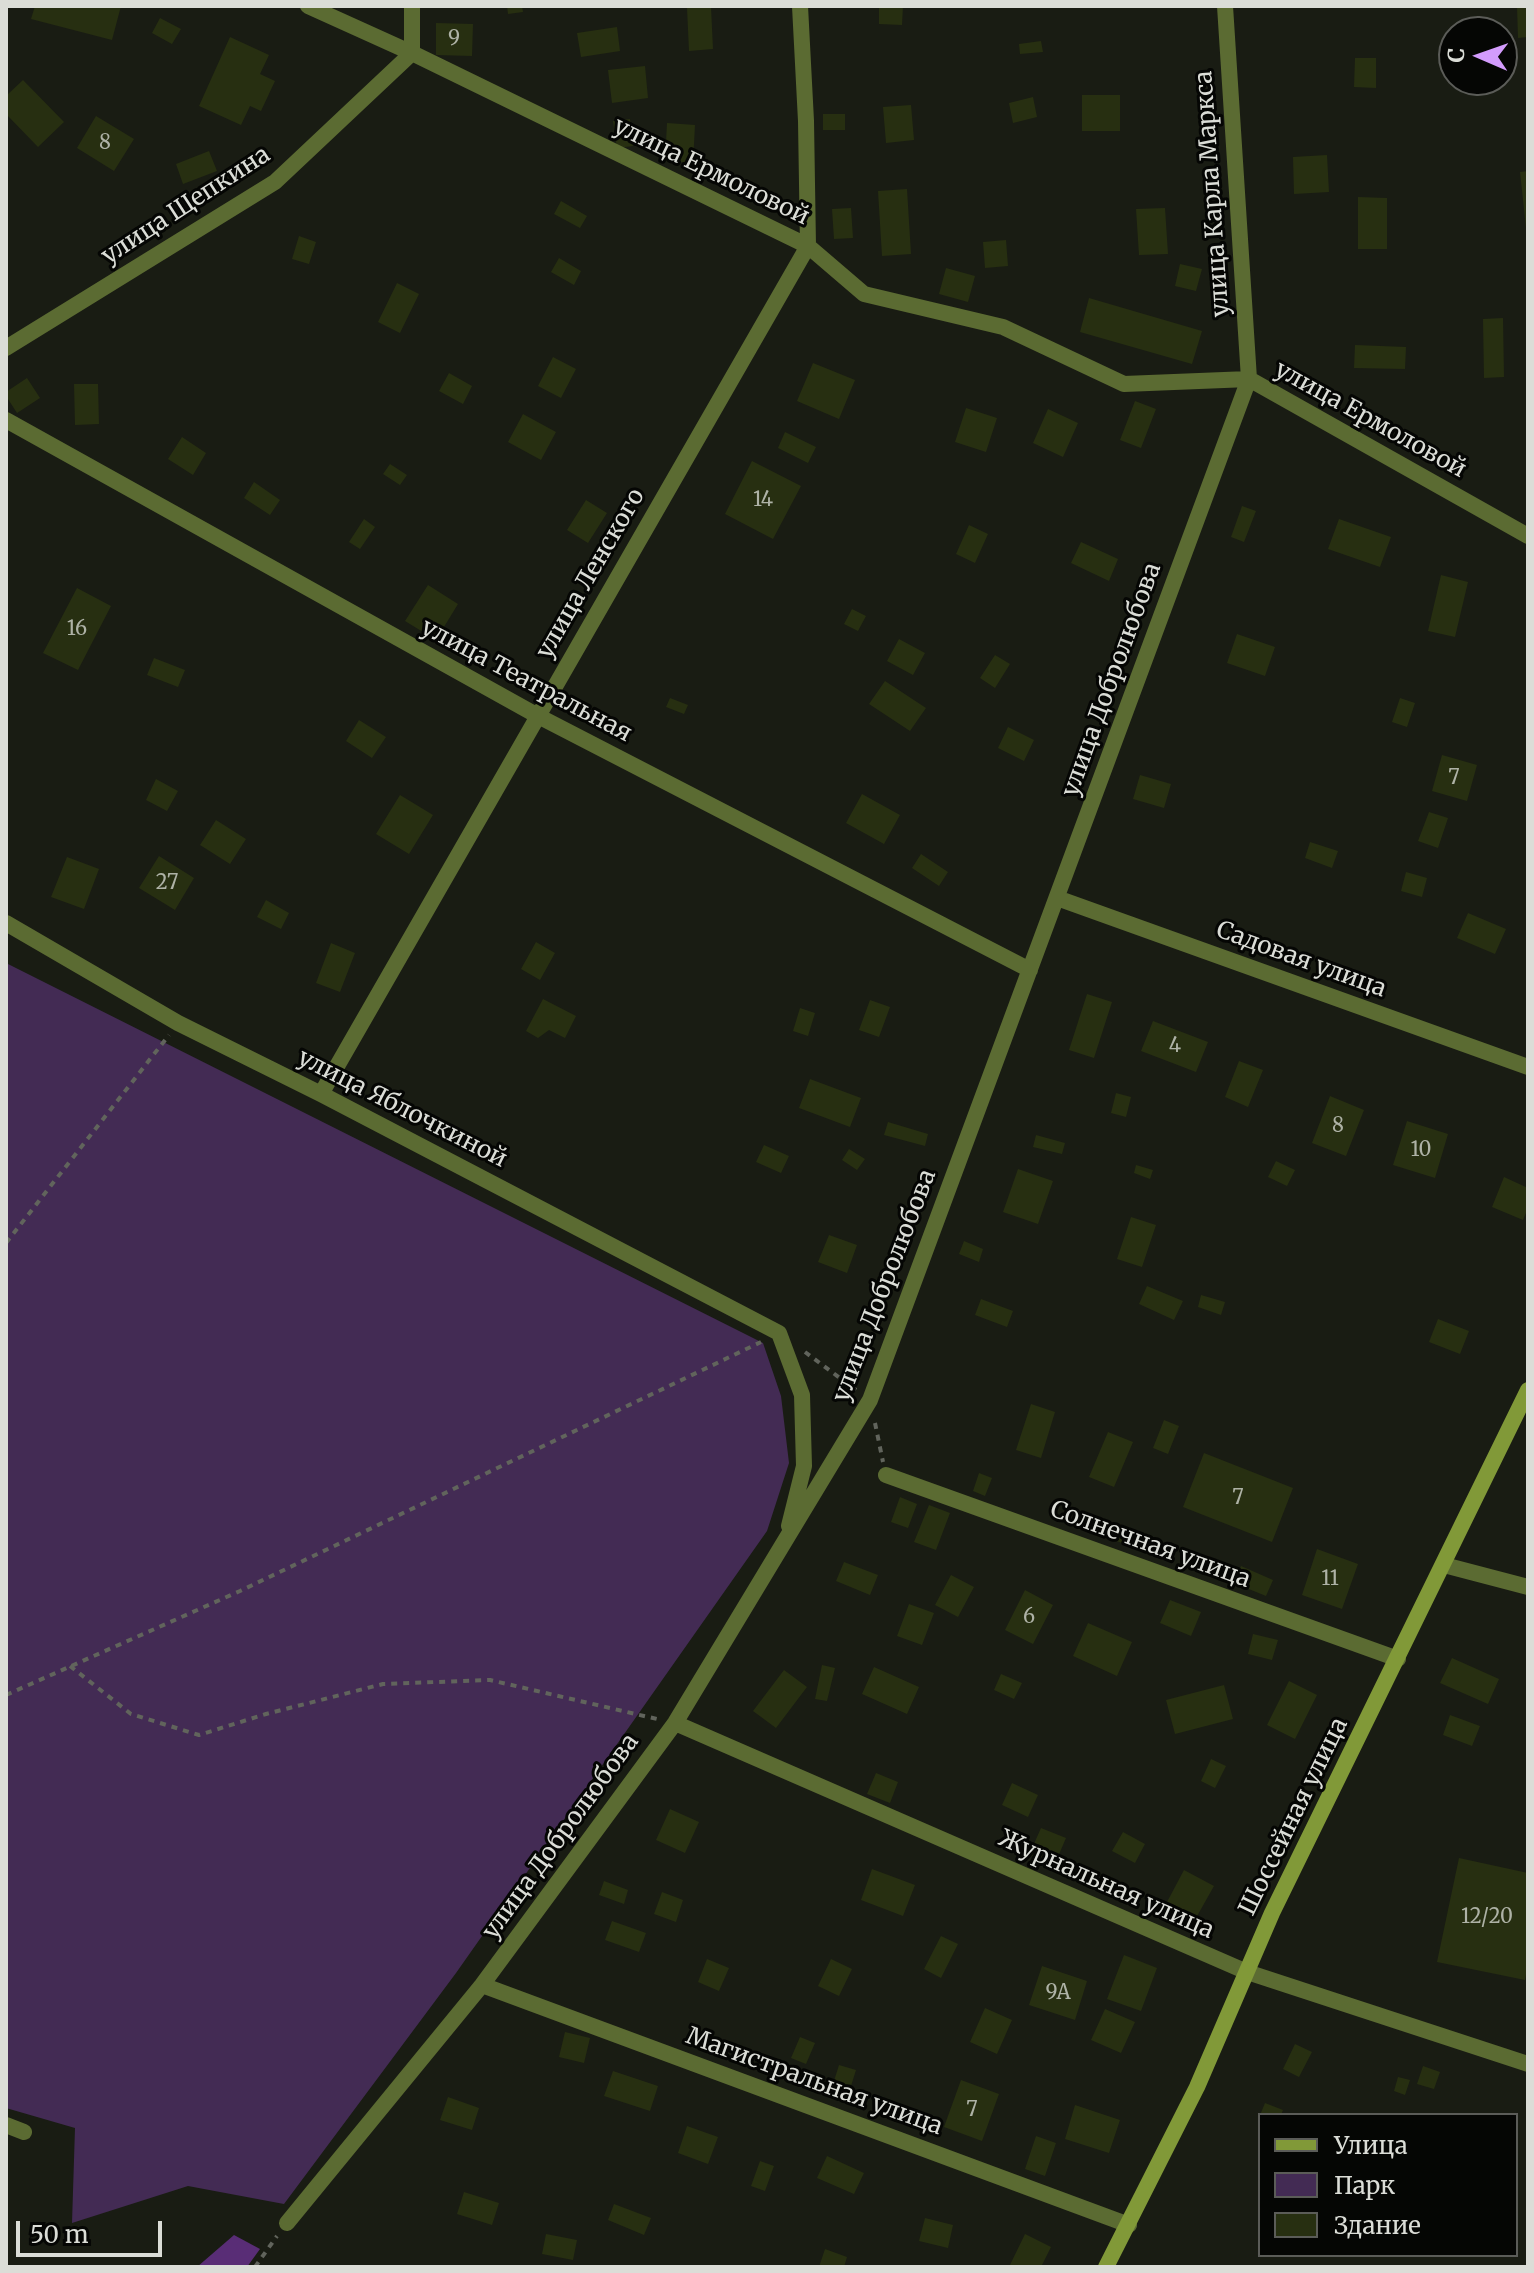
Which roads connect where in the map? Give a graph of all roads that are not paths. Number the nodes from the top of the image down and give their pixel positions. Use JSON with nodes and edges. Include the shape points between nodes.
{"nodes":[{"id":1,"x":308,"y":6,"type":"edge"},
{"id":2,"x":412,"y":6,"type":"edge"},
{"id":3,"x":800,"y":6,"type":"edge"},
{"id":4,"x":1225,"y":6,"type":"edge"},
{"id":5,"x":412,"y":53,"type":"junction"},
{"id":6,"x":808,"y":246,"type":"junction"},
{"id":7,"x":6,"y":348,"type":"edge"},
{"id":8,"x":1249,"y":379,"type":"junction"},
{"id":9,"x":6,"y":420,"type":"edge"},
{"id":10,"x":1528,"y":536,"type":"edge"},
{"id":11,"x":538,"y":716,"type":"junction"},
{"id":12,"x":1057,"y":898,"type":"junction"},
{"id":13,"x":6,"y":923,"type":"edge"},
{"id":14,"x":1030,"y":970,"type":"junction"},
{"id":15,"x":1528,"y":1067,"type":"edge"},
{"id":16,"x":321,"y":1094,"type":"junction"},
{"id":17,"x":1528,"y":1390,"type":"edge"},
{"id":18,"x":886,"y":1475,"type":"road end"},
{"id":19,"x":785,"y":1542,"type":"junction"},
{"id":20,"x":1444,"y":1565,"type":"junction"},
{"id":21,"x":1528,"y":1587,"type":"edge"},
{"id":22,"x":1398,"y":1659,"type":"junction"},
{"id":23,"x":675,"y":1723,"type":"junction"},
{"id":24,"x":1247,"y":1972,"type":"junction"},
{"id":25,"x":482,"y":1985,"type":"junction"},
{"id":26,"x":1528,"y":2064,"type":"edge"},
{"id":27,"x":6,"y":2125,"type":"edge"},
{"id":28,"x":24,"y":2132,"type":"dead end"},
{"id":29,"x":287,"y":2223,"type":"road end"},
{"id":30,"x":1129,"y":2225,"type":"junction"},
{"id":31,"x":1106,"y":2267,"type":"edge"}],
"edges":[{"from":1,"to":5,"type":"street","name":"улица Ермоловой"},
{"from":2,"to":5,"type":"street"},
{"from":3,"to":6,"type":"street"},
{"from":4,"to":8,"type":"street","name":"улица Карла Маркса"},
{"from":5,"to":6,"type":"street","name":"улица Ермоловой"},
{"from":5,"to":7,"type":"street","name":"улица Щепкина","via":[[275,182]]},
{"from":6,"to":8,"type":"street","name":"улица Ермоловой","via":[[864,294],[1003,327],[1124,384]]},
{"from":6,"to":11,"type":"street","name":"улица Ленского"},
{"from":8,"to":10,"type":"street","name":"улица Ермоловой"},
{"from":8,"to":12,"type":"street","name":"улица Добролюбова"},
{"from":9,"to":11,"type":"street","name":"улица Театральная"},
{"from":11,"to":14,"type":"street","name":"улица Театральная"},
{"from":11,"to":16,"type":"street","name":"улица Ленского"},
{"from":12,"to":14,"type":"street","name":"улица Добролюбова"},
{"from":12,"to":15,"type":"street","name":"Садовая улица"},
{"from":13,"to":16,"type":"street","name":"улица Яблочкиной","via":[[178,1023]]},
{"from":14,"to":19,"type":"street","name":"улица Добролюбова","via":[[870,1400]]},
{"from":16,"to":19,"type":"street","name":"улица Яблочкиной","via":[[779,1333],[802,1395],[804,1452]]},
{"from":17,"to":20,"type":"main road","name":"Шоссейная улица"},
{"from":18,"to":22,"type":"street","name":"Солнечная улица"},
{"from":19,"to":23,"type":"street","name":"улица Добролюбова"},
{"from":20,"to":21,"type":"street"},
{"from":20,"to":22,"type":"main road","name":"Шоссейная улица"},
{"from":22,"to":24,"type":"main road","name":"Шоссейная улица"},
{"from":23,"to":24,"type":"street","name":"Журнальная улица"},
{"from":23,"to":25,"type":"street","name":"улица Добролюбова"},
{"from":24,"to":26,"type":"street","name":"Журнальная улица"},
{"from":24,"to":30,"type":"main road","name":"Шоссейная улица"},
{"from":25,"to":29,"type":"street","name":"улица Добролюбова"},
{"from":25,"to":30,"type":"street","name":"Магистральная улица"},
{"from":27,"to":28,"type":"street"},
{"from":30,"to":31,"type":"main road","name":"Шоссейная улица"}]}
